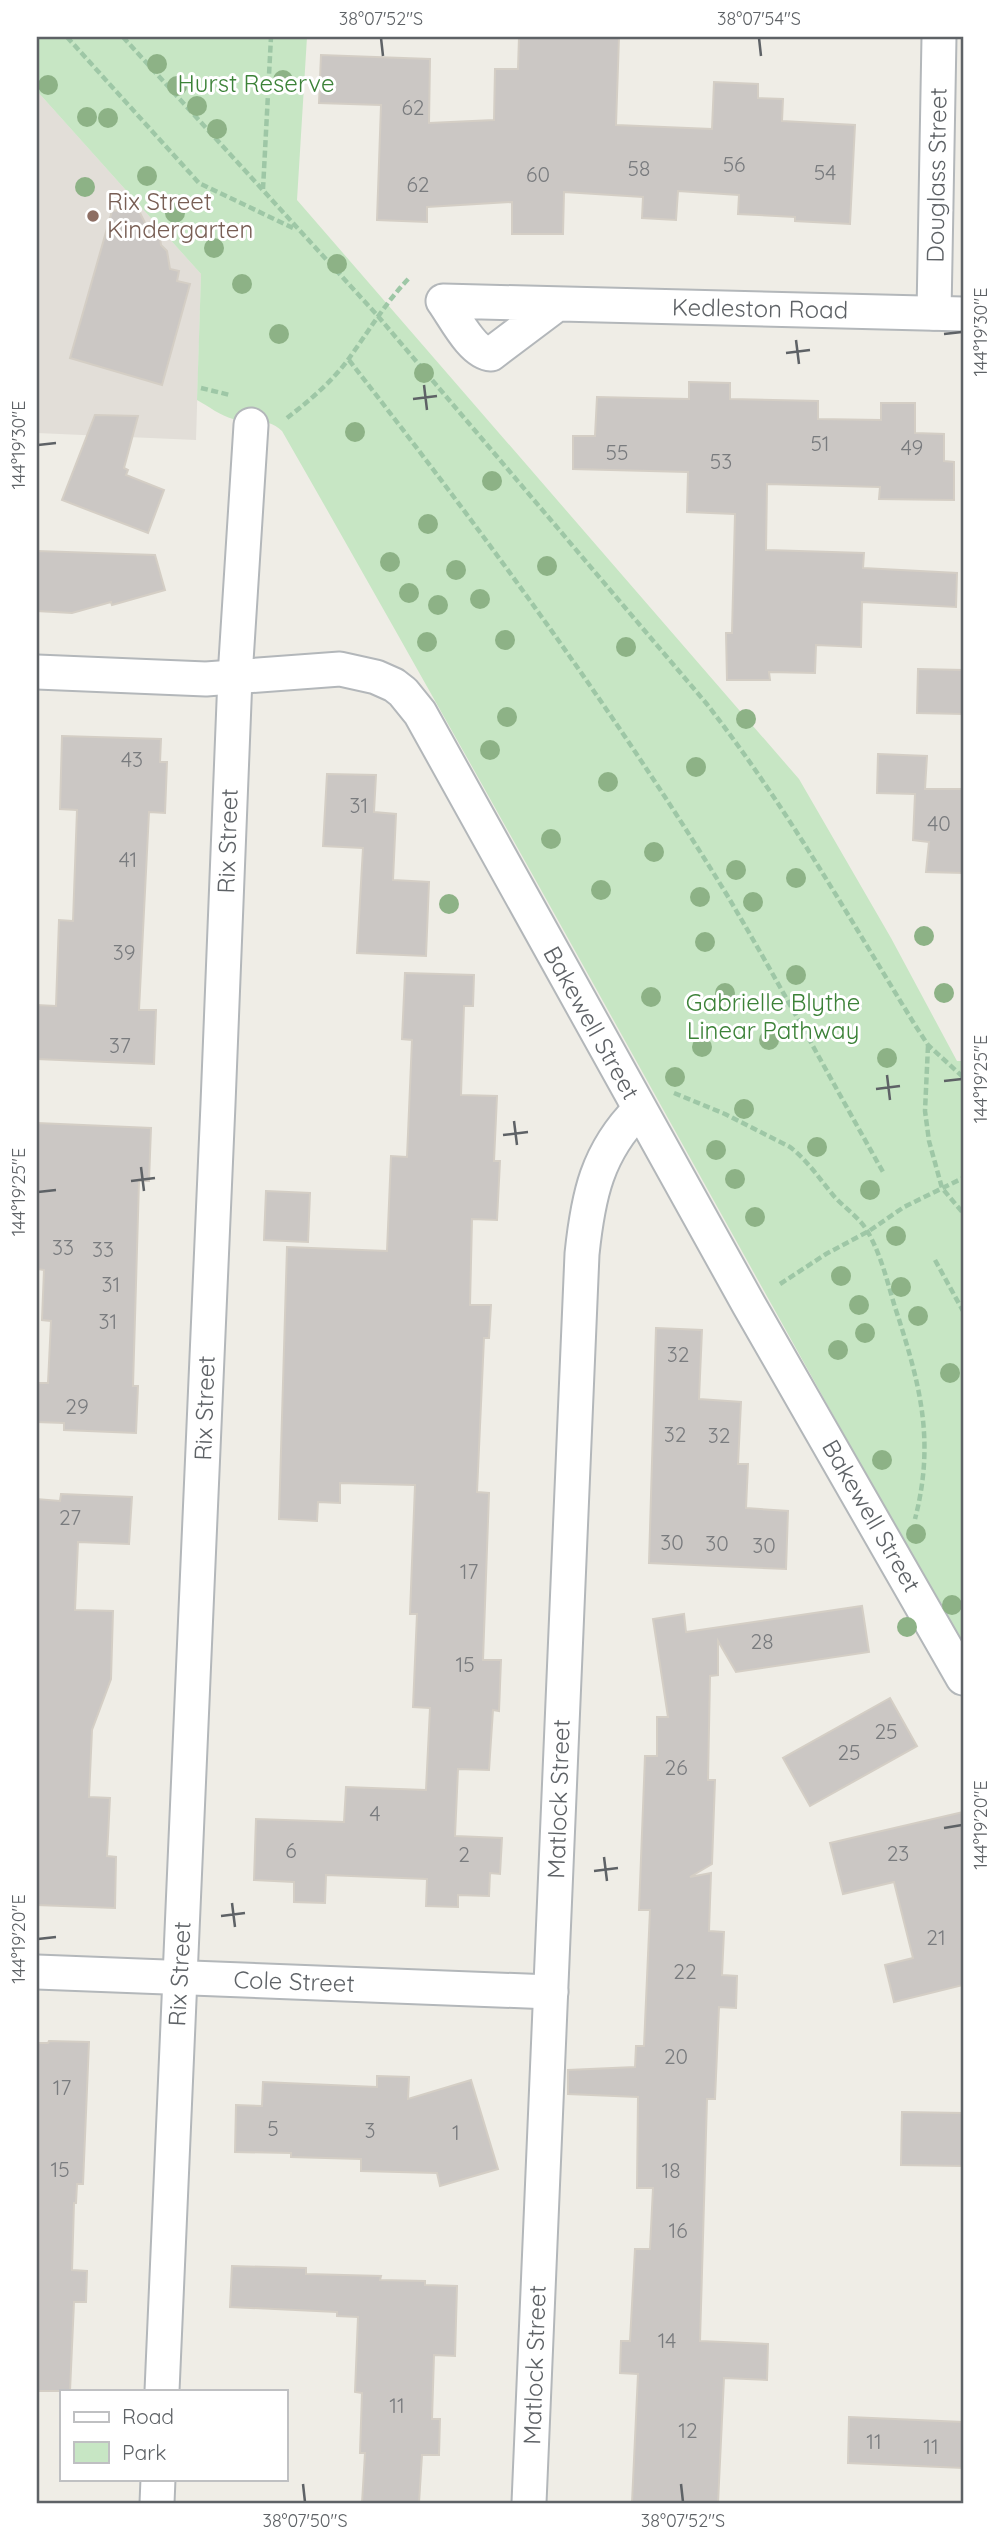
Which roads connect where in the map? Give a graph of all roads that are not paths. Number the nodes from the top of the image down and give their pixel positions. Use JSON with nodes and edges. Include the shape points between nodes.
{"nodes":[{"id":1,"x":939,"y":37,"type":"edge"},
{"id":2,"x":556,"y":304,"type":"dead end"},
{"id":3,"x":949,"y":313,"type":"edge"},
{"id":4,"x":251,"y":425,"type":"dead end"},
{"id":5,"x":37,"y":672,"type":"edge"},
{"id":6,"x":235,"y":677,"type":"junction"},
{"id":7,"x":639,"y":1110,"type":"junction"},
{"id":8,"x":963,"y":1678,"type":"edge"},
{"id":9,"x":37,"y":1972,"type":"edge"},
{"id":10,"x":181,"y":1977,"type":"junction"},
{"id":11,"x":551,"y":1992,"type":"junction"},
{"id":12,"x":162,"y":2390,"type":"edge"},
{"id":13,"x":158,"y":2480,"type":"edge"},
{"id":14,"x":157,"y":2503,"type":"edge"},
{"id":15,"x":529,"y":2503,"type":"edge"}],
"edges":[{"from":1,"to":3,"type":"street","name":"Douglass Street"},
{"from":2,"to":3,"type":"street","name":"Kedleston Road"},
{"from":4,"to":6,"type":"street","name":"Rix Street"},
{"from":5,"to":6,"type":"street","name":"Bakewell Street"},
{"from":6,"to":7,"type":"street","name":"Bakewell Street","via":[[340,669],[376,677],[403,692],[420,713]]},
{"from":6,"to":10,"type":"street","name":"Rix Street"},
{"from":7,"to":8,"type":"street","name":"Bakewell Street"},
{"from":7,"to":11,"type":"street","name":"Matlock Street","via":[[618,1132],[601,1163],[588,1208],[582,1254]]},
{"from":9,"to":10,"type":"street","name":"Cole Street"},
{"from":10,"to":11,"type":"street","name":"Cole Street"},
{"from":10,"to":12,"type":"street","name":"Rix Street"},
{"from":11,"to":15,"type":"street","name":"Matlock Street"},
{"from":13,"to":14,"type":"street"}]}
